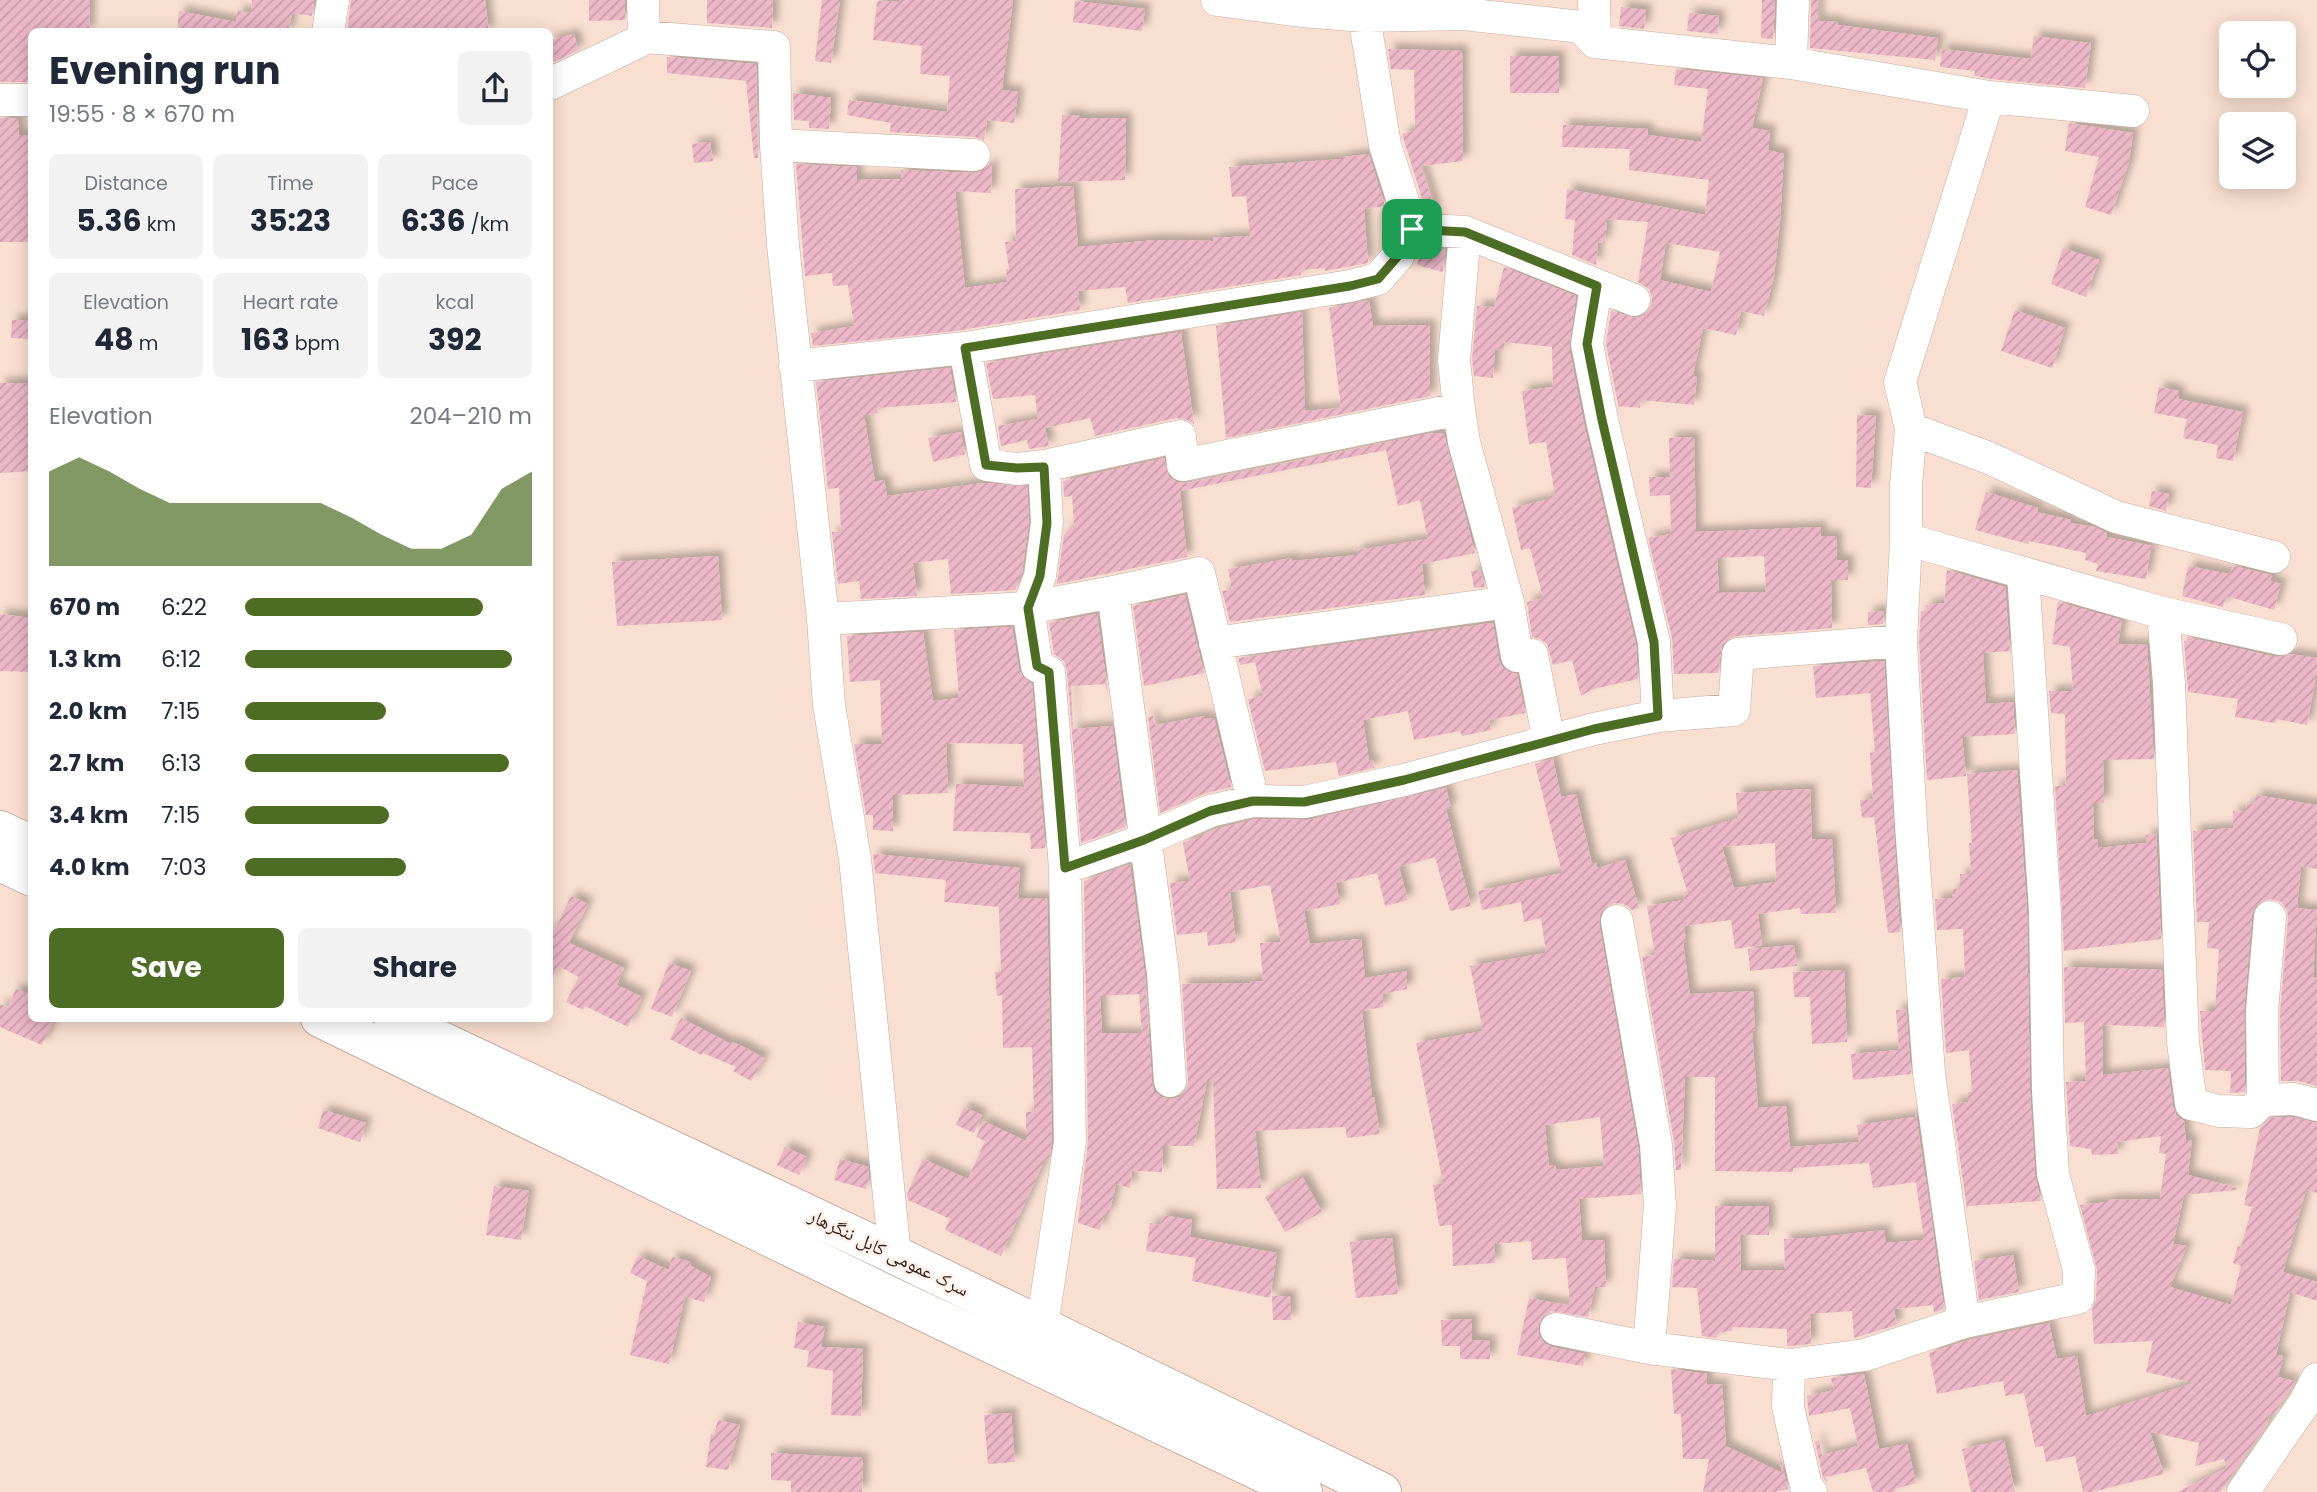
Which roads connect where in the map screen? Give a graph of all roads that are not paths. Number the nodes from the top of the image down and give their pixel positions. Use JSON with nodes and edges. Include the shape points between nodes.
{"nodes":[{"id":1,"x":333,"y":0,"type":"edge"},
{"id":2,"x":643,"y":0,"type":"edge"},
{"id":3,"x":1217,"y":0,"type":"edge"},
{"id":4,"x":1594,"y":0,"type":"edge"},
{"id":5,"x":1793,"y":0,"type":"edge"},
{"id":6,"x":1300,"y":6,"type":"edge"},
{"id":7,"x":1463,"y":7,"type":"edge"},
{"id":8,"x":1364,"y":16,"type":"junction"},
{"id":9,"x":329,"y":28,"type":"edge"},
{"id":10,"x":644,"y":37,"type":"junction"},
{"id":11,"x":1595,"y":42,"type":"junction"},
{"id":12,"x":1791,"y":62,"type":"junction"},
{"id":13,"x":553,"y":83,"type":"edge"},
{"id":14,"x":1989,"y":97,"type":"junction"},
{"id":15,"x":0,"y":100,"type":"edge"},
{"id":16,"x":28,"y":100,"type":"edge"},
{"id":17,"x":2133,"y":111,"type":"dead end"},
{"id":18,"x":776,"y":145,"type":"junction"},
{"id":19,"x":974,"y":155,"type":"dead end"},
{"id":20,"x":1412,"y":229,"type":"junction"},
{"id":21,"x":1465,"y":232,"type":"junction"},
{"id":22,"x":1597,"y":286,"type":"junction"},
{"id":23,"x":1633,"y":300,"type":"dead end"},
{"id":24,"x":965,"y":348,"type":"junction"},
{"id":25,"x":795,"y":366,"type":"junction"},
{"id":26,"x":1459,"y":409,"type":"junction"},
{"id":27,"x":1911,"y":429,"type":"junction"},
{"id":28,"x":1044,"y":467,"type":"junction"},
{"id":29,"x":1906,"y":539,"type":"junction"},
{"id":30,"x":2274,"y":557,"type":"dead end"},
{"id":31,"x":2023,"y":573,"type":"junction"},
{"id":32,"x":1113,"y":592,"type":"junction"},
{"id":33,"x":1508,"y":602,"type":"junction"},
{"id":34,"x":1028,"y":608,"type":"junction"},
{"id":35,"x":2163,"y":613,"type":"junction"},
{"id":36,"x":823,"y":620,"type":"junction"},
{"id":37,"x":2281,"y":639,"type":"dead end"},
{"id":38,"x":1901,"y":640,"type":"junction"},
{"id":39,"x":1215,"y":643,"type":"junction"},
{"id":40,"x":1658,"y":716,"type":"junction"},
{"id":41,"x":1549,"y":741,"type":"junction"},
{"id":42,"x":1253,"y":801,"type":"junction"},
{"id":43,"x":0,"y":830,"type":"edge"},
{"id":44,"x":1144,"y":840,"type":"junction"},
{"id":45,"x":28,"y":843,"type":"edge"},
{"id":46,"x":0,"y":862,"type":"edge"},
{"id":47,"x":1065,"y":868,"type":"junction"},
{"id":48,"x":28,"y":875,"type":"edge"},
{"id":49,"x":2270,"y":917,"type":"dead end"},
{"id":50,"x":1617,"y":921,"type":"dead end"},
{"id":51,"x":328,"y":1022,"type":"edge"},
{"id":52,"x":399,"y":1022,"type":"edge"},
{"id":53,"x":1170,"y":1081,"type":"dead end"},
{"id":54,"x":2263,"y":1100,"type":"junction"},
{"id":55,"x":2317,"y":1105,"type":"edge"},
{"id":56,"x":895,"y":1255,"type":"junction"},
{"id":57,"x":1964,"y":1322,"type":"junction"},
{"id":58,"x":1042,"y":1326,"type":"junction"},
{"id":59,"x":1556,"y":1329,"type":"dead end"},
{"id":60,"x":1649,"y":1348,"type":"junction"},
{"id":61,"x":1789,"y":1365,"type":"junction"},
{"id":62,"x":2317,"y":1379,"type":"edge"},
{"id":63,"x":1303,"y":1492,"type":"edge"},
{"id":64,"x":1382,"y":1492,"type":"edge"},
{"id":65,"x":1811,"y":1492,"type":"edge"},
{"id":66,"x":2243,"y":1492,"type":"edge"}],
"edges":[{"from":1,"to":9,"type":"street"},
{"from":2,"to":10,"type":"street"},
{"from":3,"to":6,"type":"street"},
{"from":4,"to":11,"type":"street"},
{"from":5,"to":12,"type":"street"},
{"from":6,"to":8,"type":"street"},
{"from":7,"to":8,"type":"street"},
{"from":7,"to":11,"type":"street","via":[[1581,27]]},
{"from":8,"to":20,"type":"street","via":[[1385,145]]},
{"from":10,"to":13,"type":"street"},
{"from":10,"to":18,"type":"street","via":[[774,47]]},
{"from":11,"to":12,"type":"street"},
{"from":12,"to":14,"type":"street"},
{"from":14,"to":17,"type":"street"},
{"from":14,"to":27,"type":"street","via":[[1900,382]]},
{"from":15,"to":16,"type":"street"},
{"from":18,"to":19,"type":"street"},
{"from":18,"to":25,"type":"street"},
{"from":20,"to":21,"type":"street"},
{"from":20,"to":24,"type":"street","via":[[1408,229],[1398,256],[1378,279]]},
{"from":21,"to":22,"type":"street"},
{"from":21,"to":26,"type":"street","via":[[1454,360]]},
{"from":22,"to":23,"type":"street"},
{"from":22,"to":40,"type":"street","via":[[1587,344],[1654,642]]},
{"from":24,"to":25,"type":"street"},
{"from":24,"to":28,"type":"street","via":[[986,465]]},
{"from":25,"to":36,"type":"street"},
{"from":26,"to":28,"type":"street","via":[[1183,465],[1180,436]]},
{"from":26,"to":33,"type":"street"},
{"from":27,"to":29,"type":"street"},
{"from":27,"to":30,"type":"street","via":[[1989,458],[2116,517]]},
{"from":28,"to":34,"type":"street","via":[[1047,523],[1040,576]]},
{"from":29,"to":31,"type":"street"},
{"from":29,"to":38,"type":"street"},
{"from":31,"to":35,"type":"street"},
{"from":31,"to":57,"type":"street","via":[[2045,911],[2053,1174],[2079,1270],[2078,1298]]},
{"from":32,"to":34,"type":"street"},
{"from":32,"to":39,"type":"street","via":[[1199,573]]},
{"from":32,"to":44,"type":"street"},
{"from":33,"to":39,"type":"street"},
{"from":33,"to":41,"type":"street","via":[[1517,656],[1532,655]]},
{"from":34,"to":36,"type":"street"},
{"from":34,"to":47,"type":"street","via":[[1037,666],[1049,672]]},
{"from":35,"to":37,"type":"street"},
{"from":35,"to":54,"type":"street","via":[[2183,1042],[2190,1104],[2251,1112]]},
{"from":36,"to":56,"type":"street","via":[[830,705],[855,859]]},
{"from":38,"to":40,"type":"street","via":[[1738,654],[1734,710]]},
{"from":38,"to":57,"type":"street","via":[[1929,1073]]},
{"from":39,"to":42,"type":"street"},
{"from":40,"to":41,"type":"street"},
{"from":41,"to":42,"type":"street","via":[[1304,802]]},
{"from":42,"to":44,"type":"street","via":[[1210,811]]},
{"from":43,"to":45,"type":"highway"},
{"from":44,"to":47,"type":"street"},
{"from":44,"to":53,"type":"street","via":[[1163,973]]},
{"from":46,"to":48,"type":"highway"},
{"from":47,"to":58,"type":"street","via":[[1070,1142]]},
{"from":49,"to":54,"type":"street","via":[[2262,1011]]},
{"from":50,"to":60,"type":"street","via":[[1656,1146],[1660,1206]]},
{"from":51,"to":63,"type":"highway","name":"سرک عمومی کابل ننگرهار"},
{"from":52,"to":56,"type":"highway","name":"سرک عمومی کابل ننگرهار"},
{"from":54,"to":55,"type":"street","via":[[2294,1099]]},
{"from":56,"to":58,"type":"highway","name":"سرک عمومی کابل ننگرهار"},
{"from":57,"to":61,"type":"street","via":[[1865,1354]]},
{"from":58,"to":64,"type":"highway","name":"سرک عمومی کابل ننگرهار"},
{"from":59,"to":60,"type":"street"},
{"from":60,"to":61,"type":"street"},
{"from":61,"to":65,"type":"street","via":[[1788,1407]]},
{"from":62,"to":66,"type":"street"}]}
